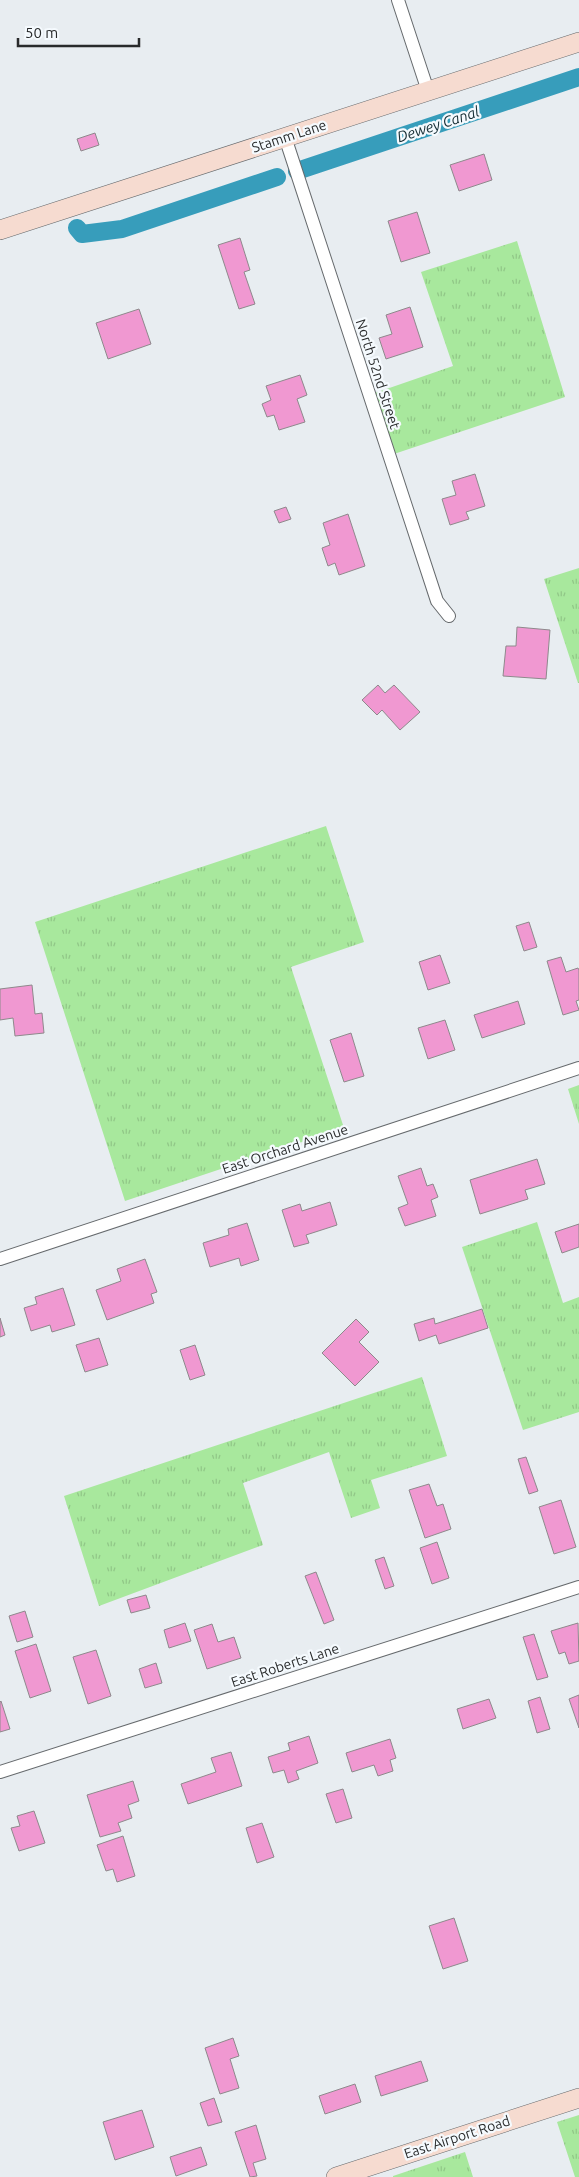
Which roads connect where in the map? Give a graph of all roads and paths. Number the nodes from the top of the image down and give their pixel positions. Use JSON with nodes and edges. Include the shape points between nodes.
{"nodes":[{"id":1,"x":398,"y":0,"type":"edge"},
{"id":2,"x":579,"y":42,"type":"edge"},
{"id":3,"x":428,"y":91,"type":"junction"},
{"id":4,"x":285,"y":137,"type":"junction"},
{"id":5,"x":0,"y":230,"type":"edge"},
{"id":6,"x":448,"y":616,"type":"dead end"},
{"id":7,"x":579,"y":1068,"type":"edge"},
{"id":8,"x":0,"y":1259,"type":"edge"},
{"id":9,"x":579,"y":1586,"type":"edge"},
{"id":10,"x":0,"y":1772,"type":"edge"},
{"id":11,"x":579,"y":2098,"type":"edge"},
{"id":12,"x":336,"y":2177,"type":"edge"}],
"edges":[{"from":1,"to":3,"type":"street"},
{"from":2,"to":3,"type":"street","name":"Stamm Lane"},
{"from":3,"to":4,"type":"street","name":"Stamm Lane"},
{"from":4,"to":5,"type":"street","name":"Stamm Lane"},
{"from":4,"to":6,"type":"street","name":"North 52nd Street","via":[[437,601]]},
{"from":7,"to":8,"type":"street","name":"East Orchard Avenue"},
{"from":9,"to":10,"type":"street","name":"East Roberts Lane"},
{"from":11,"to":12,"type":"street","name":"East Airport Road"}]}
